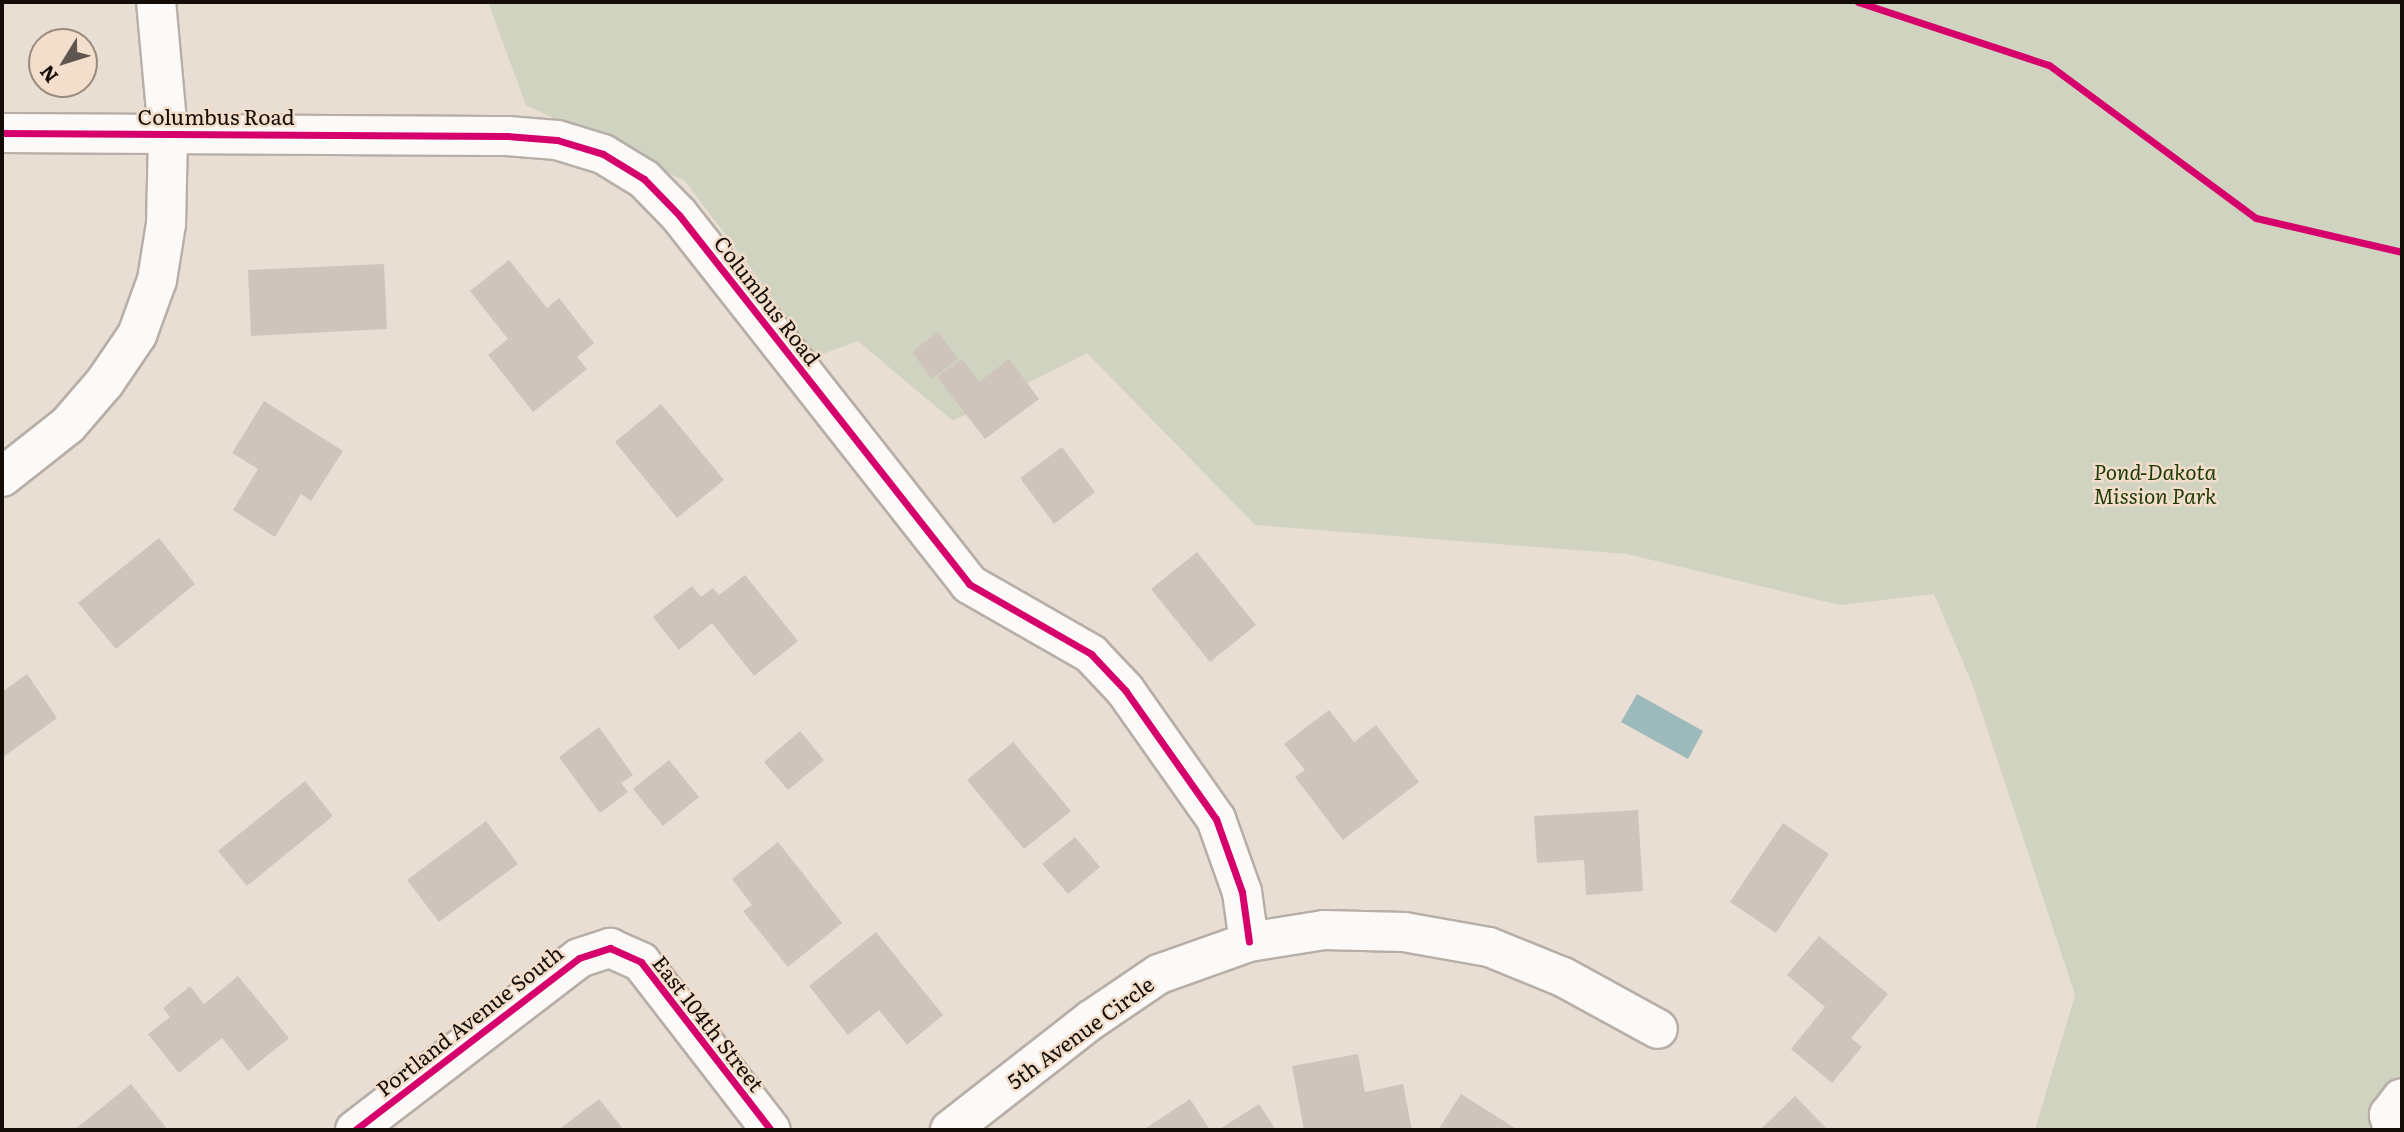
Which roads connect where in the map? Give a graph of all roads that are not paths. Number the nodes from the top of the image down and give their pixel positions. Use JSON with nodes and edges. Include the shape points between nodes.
{"nodes":[{"id":1,"x":156,"y":2,"type":"edge"},
{"id":2,"x":2,"y":133,"type":"edge"},
{"id":3,"x":168,"y":133,"type":"junction"},
{"id":4,"x":2,"y":477,"type":"edge"},
{"id":5,"x":1249,"y":942,"type":"junction"},
{"id":6,"x":610,"y":948,"type":"joint"},
{"id":7,"x":1658,"y":1029,"type":"dead end"},
{"id":8,"x":2402,"y":1097,"type":"edge"},
{"id":9,"x":355,"y":1130,"type":"edge"},
{"id":10,"x":771,"y":1130,"type":"edge"},
{"id":11,"x":950,"y":1130,"type":"edge"},
{"id":12,"x":2393,"y":1130,"type":"edge"}],
"edges":[{"from":1,"to":3,"type":"street"},
{"from":2,"to":3,"type":"street","name":"Columbus Road"},
{"from":3,"to":4,"type":"street","via":[[166,224],[157,280],[137,335],[106,382],[68,425]]},
{"from":3,"to":5,"type":"street","name":"Columbus Road","via":[[507,135],[557,140],[603,154],[644,179],[679,215],[969,584],[1091,654],[1125,690],[1216,819],[1242,892]]},
{"from":5,"to":7,"type":"street","name":"5th Avenue Circle","via":[[1324,930],[1404,932],[1489,947],[1563,977]]},
{"from":5,"to":11,"type":"street","name":"5th Avenue Circle","via":[[1159,974],[1091,1020]]},
{"from":6,"to":9,"type":"street","name":"Portland Avenue South","via":[[579,958]]},
{"from":6,"to":10,"type":"street","name":"East 104th Street","via":[[641,962]]},
{"from":8,"to":12,"type":"street","via":[[2389,1115]]}]}
